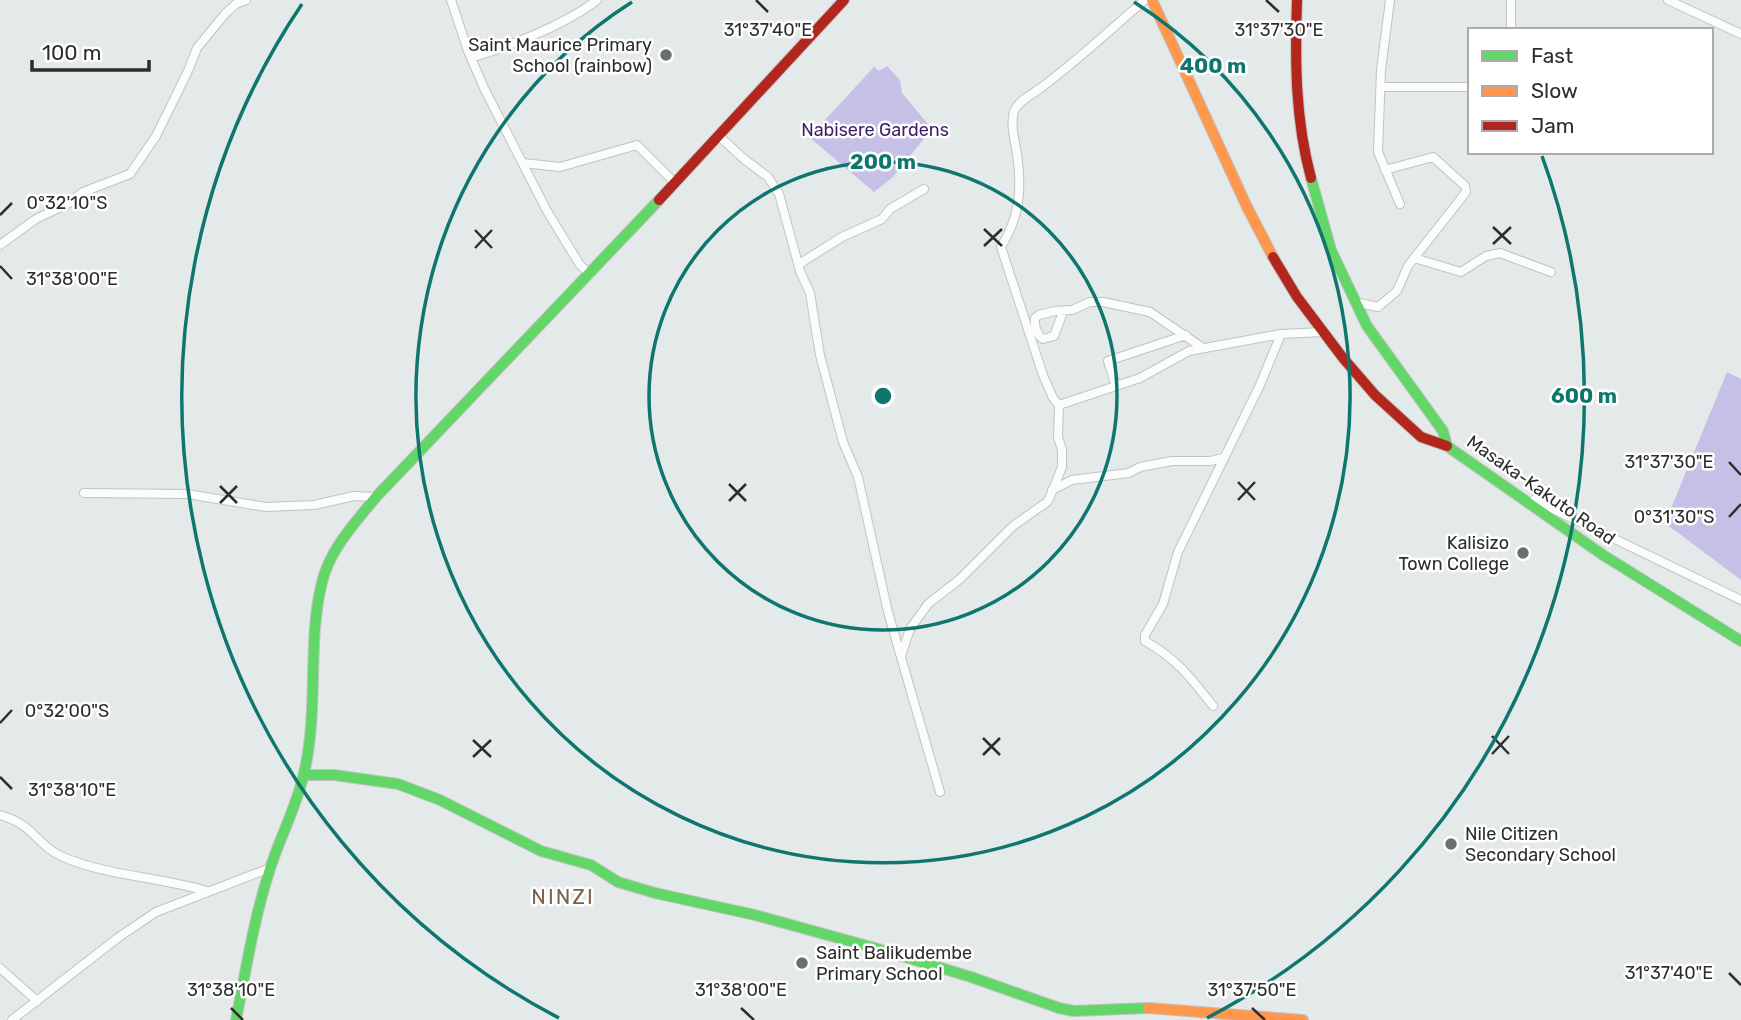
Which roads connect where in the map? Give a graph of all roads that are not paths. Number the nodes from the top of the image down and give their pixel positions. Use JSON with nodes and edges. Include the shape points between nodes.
{"nodes":[{"id":1,"x":246,"y":0,"type":"edge"},
{"id":2,"x":451,"y":0,"type":"edge"},
{"id":3,"x":597,"y":0,"type":"edge"},
{"id":4,"x":844,"y":0,"type":"edge"},
{"id":5,"x":1145,"y":0,"type":"edge"},
{"id":6,"x":1152,"y":0,"type":"edge"},
{"id":7,"x":1297,"y":0,"type":"edge"},
{"id":8,"x":1390,"y":0,"type":"edge"},
{"id":9,"x":1511,"y":0,"type":"edge"},
{"id":10,"x":1668,"y":0,"type":"edge"},
{"id":11,"x":1692,"y":0,"type":"edge"},
{"id":12,"x":1684,"y":6,"type":"junction"},
{"id":13,"x":1511,"y":28,"type":"edge"},
{"id":14,"x":1741,"y":34,"type":"edge"},
{"id":15,"x":471,"y":58,"type":"junction"},
{"id":16,"x":1468,"y":87,"type":"edge"},
{"id":17,"x":1381,"y":88,"type":"junction"},
{"id":18,"x":720,"y":136,"type":"junction"},
{"id":19,"x":523,"y":163,"type":"junction"},
{"id":20,"x":1385,"y":170,"type":"junction"},
{"id":21,"x":675,"y":183,"type":"junction"},
{"id":22,"x":924,"y":190,"type":"dead end"},
{"id":23,"x":1400,"y":205,"type":"dead end"},
{"id":24,"x":0,"y":245,"type":"edge"},
{"id":25,"x":1414,"y":258,"type":"junction"},
{"id":26,"x":799,"y":264,"type":"junction"},
{"id":27,"x":1551,"y":272,"type":"dead end"},
{"id":28,"x":590,"y":274,"type":"junction"},
{"id":29,"x":1355,"y":302,"type":"junction"},
{"id":30,"x":1063,"y":312,"type":"dead end"},
{"id":31,"x":1323,"y":332,"type":"junction"},
{"id":32,"x":1281,"y":334,"type":"junction"},
{"id":33,"x":1186,"y":335,"type":"junction"},
{"id":34,"x":1203,"y":348,"type":"junction"},
{"id":35,"x":1116,"y":386,"type":"junction"},
{"id":36,"x":1059,"y":405,"type":"junction"},
{"id":37,"x":1447,"y":446,"type":"junction"},
{"id":38,"x":1223,"y":458,"type":"junction"},
{"id":39,"x":1506,"y":486,"type":"junction"},
{"id":40,"x":1052,"y":490,"type":"junction"},
{"id":41,"x":84,"y":492,"type":"dead end"},
{"id":42,"x":376,"y":497,"type":"junction"},
{"id":43,"x":1741,"y":600,"type":"edge"},
{"id":44,"x":1741,"y":641,"type":"edge"},
{"id":45,"x":901,"y":656,"type":"junction"},
{"id":46,"x":1213,"y":706,"type":"dead end"},
{"id":47,"x":304,"y":775,"type":"junction"},
{"id":48,"x":940,"y":792,"type":"dead end"},
{"id":49,"x":0,"y":815,"type":"edge"},
{"id":50,"x":270,"y":868,"type":"junction"},
{"id":51,"x":207,"y":891,"type":"junction"},
{"id":52,"x":0,"y":968,"type":"edge"},
{"id":53,"x":37,"y":1001,"type":"junction"},
{"id":54,"x":12,"y":1020,"type":"edge"},
{"id":55,"x":236,"y":1020,"type":"edge"},
{"id":56,"x":1303,"y":1020,"type":"edge"}],
"edges":[{"from":1,"to":24,"type":"street","via":[[225,14],[197,48],[156,136],[130,174],[83,192]]},
{"from":2,"to":15,"type":"street"},
{"from":3,"to":15,"type":"street","via":[[565,19]]},
{"from":4,"to":18,"type":"main road"},
{"from":5,"to":36,"type":"street","via":[[1072,64],[1018,103],[1013,114],[1018,207],[1016,221],[1001,247],[1043,375]]},
{"from":6,"to":31,"type":"main road","via":[[1264,240]]},
{"from":7,"to":29,"type":"main road","name":"Masaka-Kakuto Road","via":[[1295,70],[1302,145],[1331,250]]},
{"from":8,"to":17,"type":"street"},
{"from":9,"to":13,"type":"street"},
{"from":10,"to":12,"type":"street"},
{"from":11,"to":12,"type":"street"},
{"from":12,"to":14,"type":"street"},
{"from":15,"to":19,"type":"street"},
{"from":16,"to":17,"type":"street"},
{"from":17,"to":20,"type":"street","via":[[1378,152]]},
{"from":18,"to":21,"type":"main road"},
{"from":18,"to":26,"type":"street","via":[[774,185]]},
{"from":19,"to":21,"type":"street","via":[[560,167],[637,145]]},
{"from":19,"to":28,"type":"street","via":[[547,211]]},
{"from":20,"to":23,"type":"street"},
{"from":20,"to":25,"type":"street","via":[[1433,157],[1466,190]]},
{"from":21,"to":28,"type":"main road"},
{"from":22,"to":26,"type":"street","via":[[890,209],[882,219]]},
{"from":25,"to":27,"type":"street","via":[[1461,272],[1500,253]]},
{"from":25,"to":29,"type":"street","via":[[1397,291],[1383,304],[1374,308]]},
{"from":26,"to":45,"type":"street"},
{"from":28,"to":42,"type":"main road"},
{"from":29,"to":37,"type":"main road","name":"Masaka-Kakuto Road","via":[[1443,431]]},
{"from":30,"to":33,"type":"street","via":[[1103,302],[1150,312]]},
{"from":31,"to":32,"type":"street"},
{"from":31,"to":37,"type":"main road","via":[[1391,411],[1421,437]]},
{"from":32,"to":34,"type":"street"},
{"from":32,"to":38,"type":"street"},
{"from":33,"to":34,"type":"street"},
{"from":33,"to":35,"type":"street","via":[[1108,361]]},
{"from":34,"to":35,"type":"street"},
{"from":35,"to":36,"type":"street"},
{"from":36,"to":40,"type":"street","via":[[1062,467]]},
{"from":37,"to":39,"type":"main road","name":"Masaka-Kakuto Road"},
{"from":38,"to":40,"type":"street","via":[[1172,461],[1129,473],[1072,480]]},
{"from":38,"to":46,"type":"street","via":[[1178,552],[1163,604],[1144,638],[1180,665]]},
{"from":39,"to":43,"type":"street"},
{"from":39,"to":44,"type":"main road","name":"Masaka-Kakuto Road","via":[[1603,555]]},
{"from":40,"to":45,"type":"street","via":[[1047,502],[1013,526],[928,604],[910,629]]},
{"from":41,"to":42,"type":"street","via":[[187,494],[266,508]]},
{"from":42,"to":47,"type":"main road","via":[[344,537],[322,582]]},
{"from":45,"to":48,"type":"street"},
{"from":47,"to":50,"type":"main road"},
{"from":47,"to":56,"type":"main road","via":[[398,784],[541,851],[591,865],[618,882],[875,948],[1059,1008],[1149,1008]]},
{"from":49,"to":51,"type":"street","via":[[26,826],[61,856]]},
{"from":50,"to":51,"type":"street"},
{"from":50,"to":55,"type":"main road"},
{"from":51,"to":53,"type":"street","via":[[136,924]]},
{"from":52,"to":53,"type":"street"},
{"from":53,"to":54,"type":"street"}]}
